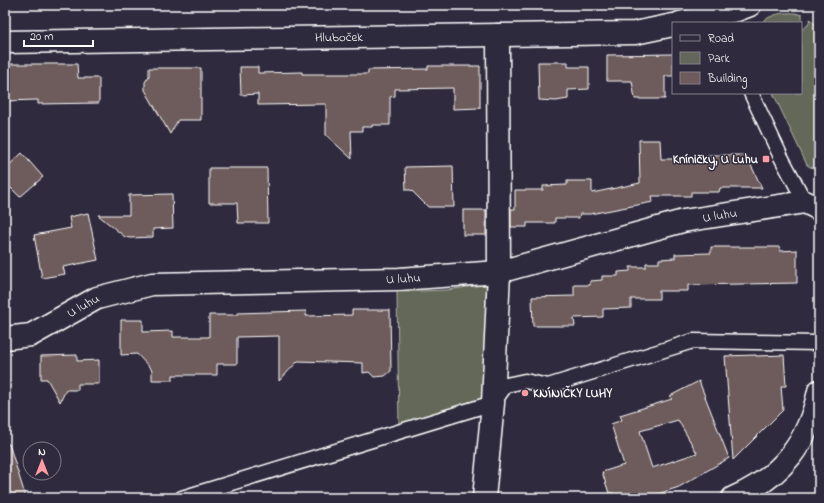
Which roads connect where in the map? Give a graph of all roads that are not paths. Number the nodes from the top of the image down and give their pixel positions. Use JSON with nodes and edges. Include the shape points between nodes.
{"nodes":[{"id":1,"x":740,"y":13,"type":"edge"},
{"id":2,"x":686,"y":22,"type":"edge"},
{"id":3,"x":672,"y":25,"type":"edge"},
{"id":4,"x":498,"y":35,"type":"junction"},
{"id":5,"x":5,"y":42,"type":"edge"},
{"id":6,"x":751,"y":94,"type":"edge"},
{"id":7,"x":812,"y":205,"type":"edge"},
{"id":8,"x":499,"y":272,"type":"junction"},
{"id":9,"x":5,"y":338,"type":"edge"},
{"id":10,"x":819,"y":343,"type":"edge"},
{"id":11,"x":819,"y":391,"type":"edge"},
{"id":12,"x":493,"y":403,"type":"junction"},
{"id":13,"x":182,"y":498,"type":"edge"},
{"id":14,"x":484,"y":498,"type":"edge"},
{"id":15,"x":734,"y":498,"type":"edge"}],
"edges":[{"from":1,"to":2,"type":"street"},
{"from":3,"to":4,"type":"street","name":"Hluboček","via":[[636,33]]},
{"from":4,"to":5,"type":"street","name":"Hluboček"},
{"from":4,"to":8,"type":"street"},
{"from":6,"to":7,"type":"lane","via":[[781,157]]},
{"from":7,"to":8,"type":"street","name":"U luhu","via":[[683,221]]},
{"from":8,"to":9,"type":"street","name":"U luhu","via":[[399,279],[152,284],[97,298],[31,335]]},
{"from":8,"to":12,"type":"street"},
{"from":10,"to":12,"type":"lane","via":[[693,341],[548,386],[525,381],[506,386]]},
{"from":11,"to":15,"type":"street","via":[[808,427],[785,463],[759,485]]},
{"from":12,"to":13,"type":"lane"},
{"from":12,"to":14,"type":"street"}]}
